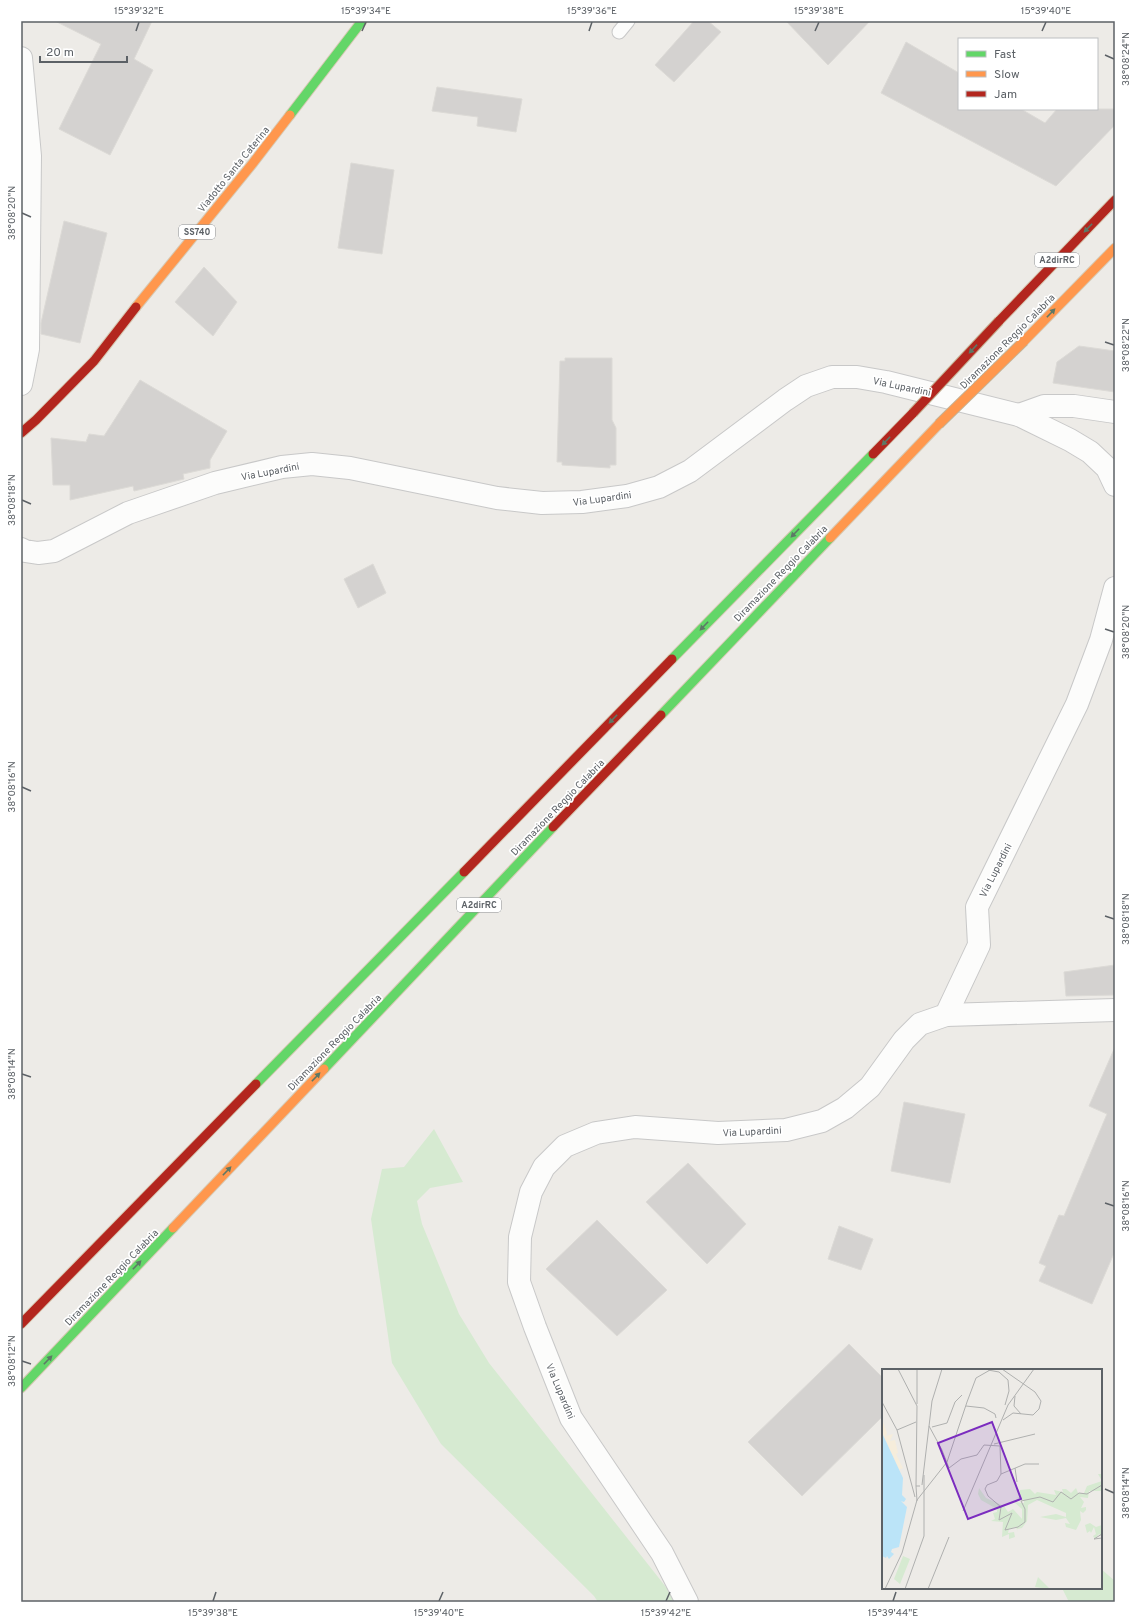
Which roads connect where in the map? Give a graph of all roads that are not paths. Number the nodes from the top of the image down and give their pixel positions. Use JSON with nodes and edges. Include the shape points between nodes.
{"nodes":[{"id":1,"x":362,"y":21,"type":"edge"},
{"id":2,"x":628,"y":21,"type":"edge"},
{"id":3,"x":619,"y":32,"type":"dead end"},
{"id":4,"x":21,"y":58,"type":"edge"},
{"id":5,"x":1115,"y":200,"type":"edge"},
{"id":6,"x":1115,"y":248,"type":"edge"},
{"id":7,"x":21,"y":384,"type":"edge"},
{"id":8,"x":1115,"y":412,"type":"edge"},
{"id":9,"x":1019,"y":415,"type":"junction"},
{"id":10,"x":21,"y":434,"type":"edge"},
{"id":11,"x":1115,"y":485,"type":"edge"},
{"id":12,"x":21,"y":549,"type":"edge"},
{"id":13,"x":1115,"y":588,"type":"edge"},
{"id":14,"x":1115,"y":1010,"type":"edge"},
{"id":15,"x":946,"y":1015,"type":"junction"},
{"id":16,"x":21,"y":1324,"type":"edge"},
{"id":17,"x":21,"y":1388,"type":"edge"},
{"id":18,"x":687,"y":1602,"type":"edge"}],
"edges":[{"from":1,"to":10,"type":"main road","name":"Viadotto Santa Caterina","number":"SS740","via":[[253,163],[94,361]]},
{"from":2,"to":3,"type":"lane"},
{"from":4,"to":7,"type":"street","via":[[30,156],[28,349]]},
{"from":5,"to":16,"type":"main road","name":"Diramazione Reggio Calabria","number":"A2dirRC","one_way":true,"bridge":true,"via":[[914,413]]},
{"from":17,"to":6,"type":"main road","name":"Diramazione Reggio Calabria","number":"A2dirRC","one_way":true,"bridge":true,"via":[[939,424]]},
{"from":8,"to":9,"type":"street","via":[[1074,406],[1044,406]]},
{"from":9,"to":11,"type":"street","name":"Via Lupardini","via":[[1090,452],[1107,468]]},
{"from":9,"to":12,"type":"street","name":"Via Lupardini","via":[[886,382],[857,377],[832,377],[806,386],[690,471],[659,487],[627,496],[582,502],[542,503],[497,498],[350,468],[312,464],[282,467],[215,483],[128,513],[54,551],[38,553]]},
{"from":13,"to":15,"type":"street","name":"Via Lupardini","via":[[1101,640],[1076,704],[977,906],[979,945]]},
{"from":14,"to":15,"type":"street"},
{"from":15,"to":18,"type":"street","name":"Via Lupardini","via":[[920,1024],[904,1040],[870,1087],[845,1108],[822,1121],[786,1130],[718,1133],[635,1127],[596,1133],[565,1146],[544,1167],[531,1192],[520,1237],[519,1282],[535,1327],[571,1418],[662,1553]]}]}
